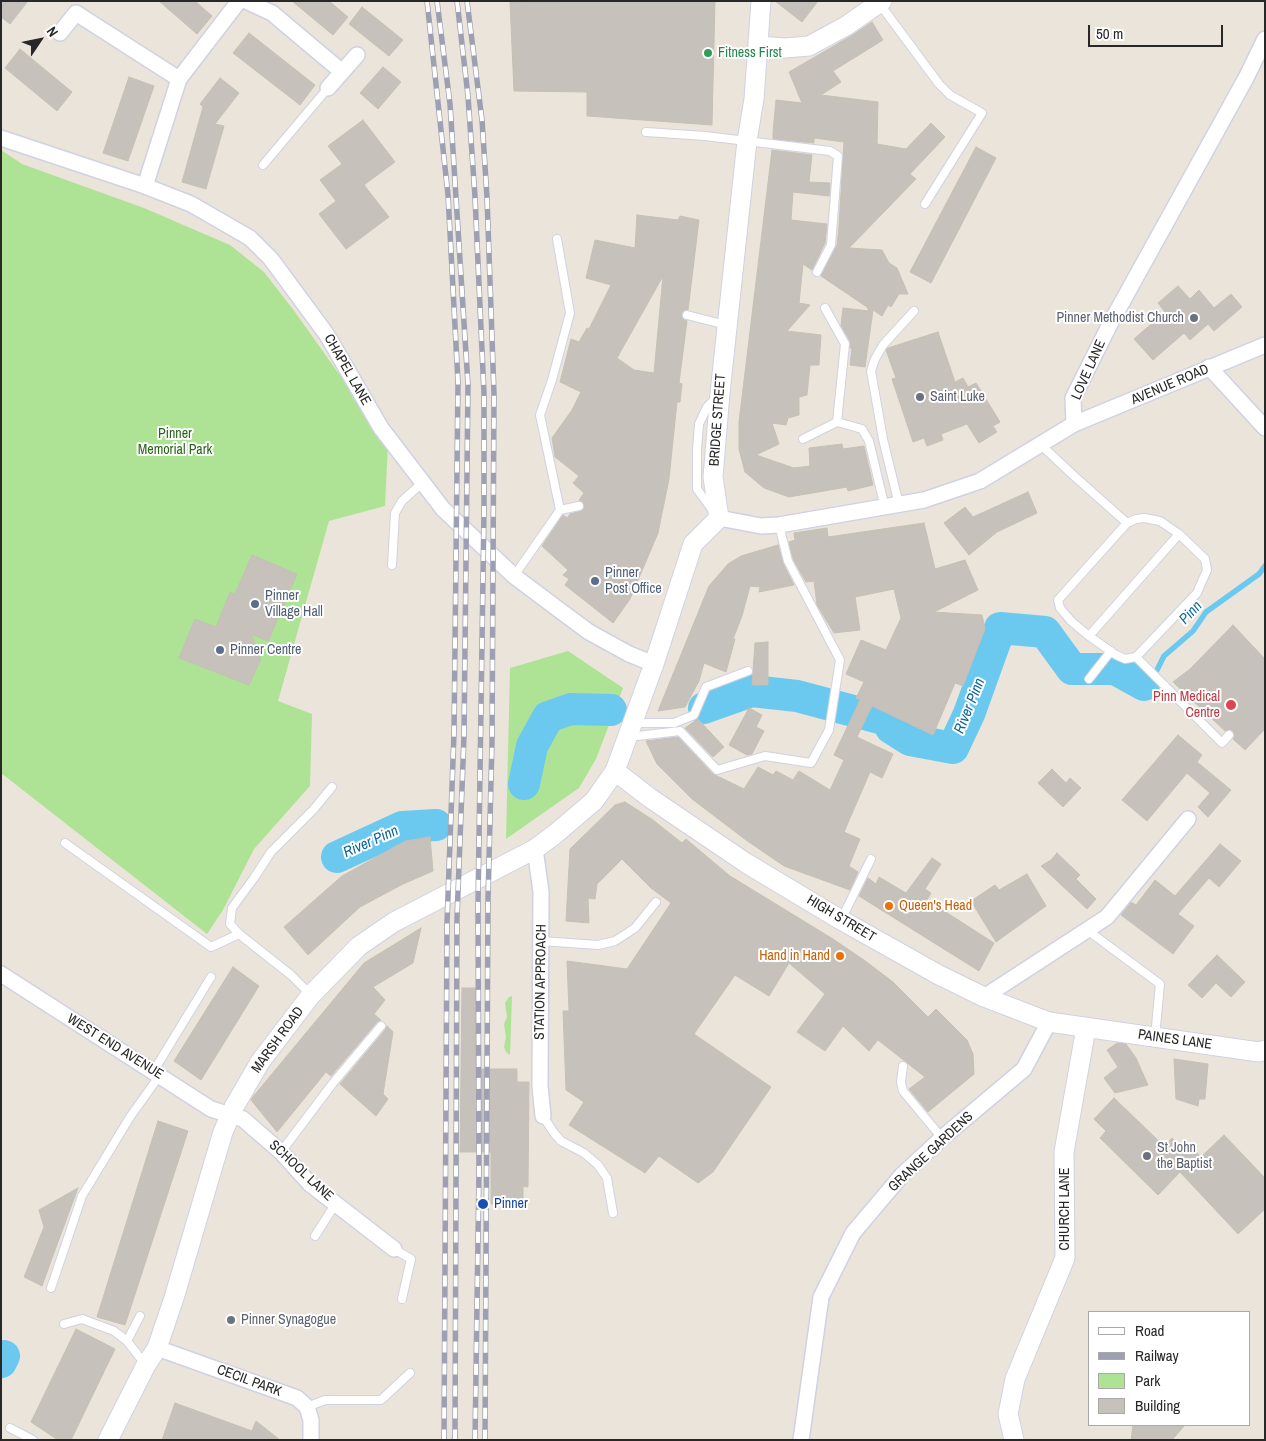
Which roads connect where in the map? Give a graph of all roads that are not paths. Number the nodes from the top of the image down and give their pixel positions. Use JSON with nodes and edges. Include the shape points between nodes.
{"nodes":[{"id":1,"x":239,"y":1,"type":"edge"},
{"id":2,"x":246,"y":1,"type":"edge"},
{"id":3,"x":760,"y":1,"type":"edge"},
{"id":4,"x":881,"y":2,"type":"edge"},
{"id":5,"x":60,"y":33,"type":"dead end"},
{"id":6,"x":1265,"y":39,"type":"edge"},
{"id":7,"x":758,"y":46,"type":"junction"},
{"id":8,"x":356,"y":54,"type":"dead end"},
{"id":9,"x":342,"y":71,"type":"junction"},
{"id":10,"x":179,"y":79,"type":"junction"},
{"id":11,"x":328,"y":88,"type":"joint"},
{"id":12,"x":646,"y":132,"type":"dead end"},
{"id":13,"x":1,"y":138,"type":"edge"},
{"id":14,"x":747,"y":141,"type":"junction"},
{"id":15,"x":263,"y":165,"type":"dead end"},
{"id":16,"x":145,"y":186,"type":"junction"},
{"id":17,"x":925,"y":204,"type":"dead end"},
{"id":18,"x":557,"y":239,"type":"dead end"},
{"id":19,"x":817,"y":272,"type":"dead end"},
{"id":20,"x":825,"y":308,"type":"dead end"},
{"id":21,"x":914,"y":312,"type":"dead end"},
{"id":22,"x":687,"y":315,"type":"dead end"},
{"id":23,"x":726,"y":325,"type":"junction"},
{"id":24,"x":1265,"y":345,"type":"edge"},
{"id":25,"x":1209,"y":368,"type":"junction"},
{"id":26,"x":837,"y":422,"type":"junction"},
{"id":27,"x":1074,"y":424,"type":"junction"},
{"id":28,"x":1265,"y":428,"type":"edge"},
{"id":29,"x":803,"y":439,"type":"dead end"},
{"id":30,"x":1041,"y":445,"type":"junction"},
{"id":31,"x":422,"y":483,"type":"junction"},
{"id":32,"x":579,"y":506,"type":"dead end"},
{"id":33,"x":892,"y":506,"type":"junction"},
{"id":34,"x":560,"y":510,"type":"junction"},
{"id":35,"x":719,"y":518,"type":"junction"},
{"id":36,"x":1127,"y":522,"type":"junction"},
{"id":37,"x":779,"y":525,"type":"junction"},
{"id":38,"x":1179,"y":534,"type":"junction"},
{"id":39,"x":392,"y":564,"type":"dead end"},
{"id":40,"x":514,"y":576,"type":"junction"},
{"id":41,"x":1089,"y":636,"type":"junction"},
{"id":42,"x":1111,"y":651,"type":"junction"},
{"id":43,"x":1136,"y":657,"type":"junction"},
{"id":44,"x":654,"y":664,"type":"junction"},
{"id":45,"x":748,"y":671,"type":"dead end"},
{"id":46,"x":1089,"y":679,"type":"dead end"},
{"id":47,"x":630,"y":730,"type":"junction"},
{"id":48,"x":1230,"y":735,"type":"dead end"},
{"id":49,"x":615,"y":771,"type":"junction"},
{"id":50,"x":332,"y":787,"type":"dead end"},
{"id":51,"x":1188,"y":819,"type":"dead end"},
{"id":52,"x":65,"y":843,"type":"dead end"},
{"id":53,"x":535,"y":849,"type":"junction"},
{"id":54,"x":871,"y":859,"type":"dead end"},
{"id":55,"x":656,"y":902,"type":"dead end"},
{"id":56,"x":841,"y":920,"type":"junction"},
{"id":57,"x":1087,"y":930,"type":"junction"},
{"id":58,"x":239,"y":934,"type":"junction"},
{"id":59,"x":541,"y":941,"type":"junction"},
{"id":60,"x":1,"y":974,"type":"edge"},
{"id":61,"x":210,"y":976,"type":"dead end"},
{"id":62,"x":311,"y":995,"type":"junction"},
{"id":63,"x":984,"y":997,"type":"junction"},
{"id":64,"x":1049,"y":1022,"type":"junction"},
{"id":65,"x":381,"y":1026,"type":"dead end"},
{"id":66,"x":1086,"y":1028,"type":"junction"},
{"id":67,"x":1154,"y":1038,"type":"junction"},
{"id":68,"x":1265,"y":1050,"type":"edge"},
{"id":69,"x":902,"y":1066,"type":"dead end"},
{"id":70,"x":157,"y":1074,"type":"junction"},
{"id":71,"x":231,"y":1114,"type":"junction"},
{"id":72,"x":543,"y":1116,"type":"joint"},
{"id":73,"x":942,"y":1138,"type":"junction"},
{"id":74,"x":281,"y":1152,"type":"junction"},
{"id":75,"x":336,"y":1203,"type":"junction"},
{"id":76,"x":613,"y":1213,"type":"dead end"},
{"id":77,"x":315,"y":1236,"type":"dead end"},
{"id":78,"x":394,"y":1248,"type":"joint"},
{"id":79,"x":51,"y":1288,"type":"dead end"},
{"id":80,"x":402,"y":1299,"type":"dead end"},
{"id":81,"x":140,"y":1316,"type":"dead end"},
{"id":82,"x":64,"y":1324,"type":"dead end"},
{"id":83,"x":127,"y":1341,"type":"junction"},
{"id":84,"x":157,"y":1348,"type":"junction"},
{"id":85,"x":146,"y":1365,"type":"junction"},
{"id":86,"x":410,"y":1373,"type":"dead end"},
{"id":87,"x":307,"y":1407,"type":"junction"},
{"id":88,"x":10,"y":1428,"type":"dead end"},
{"id":89,"x":33,"y":1440,"type":"edge"},
{"id":90,"x":108,"y":1440,"type":"edge"},
{"id":91,"x":311,"y":1440,"type":"edge"},
{"id":92,"x":801,"y":1440,"type":"edge"},
{"id":93,"x":1014,"y":1440,"type":"edge"}],
"edges":[{"from":1,"to":10,"type":"street"},
{"from":2,"to":9,"type":"street","via":[[272,13]]},
{"from":3,"to":7,"type":"street","name":"BRIDGE STREET"},
{"from":4,"to":7,"type":"street","via":[[809,46]]},
{"from":4,"to":17,"type":"lane","via":[[939,84],[982,113]]},
{"from":5,"to":10,"type":"street","via":[[76,13]]},
{"from":6,"to":27,"type":"street","name":"LOVE LANE","via":[[1073,398]]},
{"from":7,"to":14,"type":"street","name":"BRIDGE STREET"},
{"from":8,"to":9,"type":"street"},
{"from":9,"to":11,"type":"street"},
{"from":10,"to":16,"type":"street"},
{"from":11,"to":15,"type":"lane"},
{"from":12,"to":14,"type":"lane"},
{"from":13,"to":16,"type":"street","name":"CHAPEL LANE"},
{"from":14,"to":19,"type":"lane","via":[[830,151],[838,156],[831,245]]},
{"from":14,"to":23,"type":"street","name":"BRIDGE STREET"},
{"from":16,"to":31,"type":"street","name":"CHAPEL LANE","via":[[200,209],[250,238],[271,259],[328,335],[381,428]]},
{"from":18,"to":34,"type":"lane","via":[[570,313],[540,415]]},
{"from":20,"to":26,"type":"lane","via":[[845,344]]},
{"from":21,"to":33,"type":"lane","via":[[883,345],[872,371]]},
{"from":22,"to":23,"type":"lane"},
{"from":23,"to":35,"type":"street","name":"BRIDGE STREET","via":[[714,477]]},
{"from":24,"to":25,"type":"street","name":"AVENUE ROAD"},
{"from":25,"to":27,"type":"street","name":"AVENUE ROAD"},
{"from":25,"to":28,"type":"street"},
{"from":26,"to":29,"type":"lane"},
{"from":26,"to":33,"type":"lane","via":[[862,430]]},
{"from":27,"to":30,"type":"street"},
{"from":30,"to":33,"type":"street","via":[[980,481],[924,500]]},
{"from":30,"to":36,"type":"lane"},
{"from":31,"to":39,"type":"lane","via":[[402,501],[396,513]]},
{"from":31,"to":40,"type":"street","name":"CHAPEL LANE","via":[[443,509]]},
{"from":32,"to":34,"type":"lane"},
{"from":33,"to":37,"type":"street"},
{"from":34,"to":40,"type":"lane"},
{"from":35,"to":37,"type":"street","via":[[761,526]]},
{"from":35,"to":44,"type":"street","via":[[692,544]]},
{"from":36,"to":38,"type":"lane","via":[[1144,518],[1160,521]]},
{"from":36,"to":41,"type":"lane","via":[[1058,600],[1066,616]]},
{"from":37,"to":47,"type":"lane","via":[[788,561],[840,660],[829,730],[811,763],[765,756],[717,770],[680,731]]},
{"from":38,"to":41,"type":"lane"},
{"from":38,"to":43,"type":"lane","via":[[1205,559],[1207,570],[1204,580],[1197,593]]},
{"from":40,"to":44,"type":"street","name":"CHAPEL LANE","via":[[589,632]]},
{"from":41,"to":42,"type":"lane"},
{"from":42,"to":43,"type":"lane","via":[[1126,659]]},
{"from":42,"to":46,"type":"lane"},
{"from":43,"to":48,"type":"lane","via":[[1222,743]]},
{"from":44,"to":47,"type":"street"},
{"from":45,"to":47,"type":"lane","via":[[706,687],[694,716],[674,723]]},
{"from":47,"to":49,"type":"street"},
{"from":49,"to":53,"type":"street","name":"MARSH ROAD","via":[[594,801]]},
{"from":49,"to":56,"type":"street","name":"HIGH STREET","via":[[746,862]]},
{"from":50,"to":58,"type":"lane","via":[[270,852],[232,908],[230,924]]},
{"from":51,"to":57,"type":"street","via":[[1107,917]]},
{"from":52,"to":58,"type":"lane","via":[[211,947]]},
{"from":53,"to":59,"type":"street","name":"STATION APPROACH","via":[[541,892]]},
{"from":53,"to":62,"type":"street","name":"MARSH ROAD","via":[[394,922],[359,946]]},
{"from":54,"to":56,"type":"lane"},
{"from":55,"to":59,"type":"lane","via":[[635,928],[615,941],[598,945]]},
{"from":56,"to":63,"type":"street","name":"HIGH STREET"},
{"from":57,"to":63,"type":"street"},
{"from":57,"to":67,"type":"lane","via":[[1160,984]]},
{"from":58,"to":62,"type":"lane"},
{"from":59,"to":72,"type":"street","name":"STATION APPROACH","via":[[540,1086]]},
{"from":60,"to":70,"type":"street","name":"WEST END AVENUE"},
{"from":61,"to":70,"type":"lane"},
{"from":62,"to":71,"type":"street","name":"MARSH ROAD","via":[[260,1062]]},
{"from":63,"to":64,"type":"street","name":"HIGH STREET"},
{"from":64,"to":66,"type":"street","name":"HIGH STREET"},
{"from":64,"to":73,"type":"street","name":"GRANGE GARDENS","via":[[1024,1069]]},
{"from":65,"to":74,"type":"lane"},
{"from":66,"to":67,"type":"street","name":"PAINES LANE"},
{"from":66,"to":93,"type":"street","name":"CHURCH LANE","via":[[1064,1152],[1065,1258],[1015,1379],[1008,1414]]},
{"from":67,"to":68,"type":"street","name":"PAINES LANE","via":[[1259,1052]]},
{"from":69,"to":73,"type":"lane","via":[[903,1091]]},
{"from":70,"to":71,"type":"street","name":"WEST END AVENUE","via":[[211,1109]]},
{"from":70,"to":79,"type":"lane","via":[[82,1196]]},
{"from":71,"to":74,"type":"street","name":"SCHOOL LANE","via":[[243,1119]]},
{"from":71,"to":84,"type":"street","name":"MARSH ROAD"},
{"from":72,"to":76,"type":"lane","via":[[561,1141],[598,1165],[607,1178]]},
{"from":73,"to":92,"type":"street","name":"GRANGE GARDENS","via":[[902,1175],[853,1233],[821,1297]]},
{"from":74,"to":75,"type":"street","name":"SCHOOL LANE","via":[[310,1184]]},
{"from":75,"to":77,"type":"lane"},
{"from":75,"to":78,"type":"street","name":"SCHOOL LANE"},
{"from":78,"to":80,"type":"lane","via":[[411,1259]]},
{"from":81,"to":83,"type":"lane"},
{"from":82,"to":83,"type":"lane","via":[[82,1319],[114,1331]]},
{"from":83,"to":85,"type":"lane"},
{"from":84,"to":85,"type":"street","name":"MARSH ROAD"},
{"from":84,"to":87,"type":"street","name":"CECIL PARK","via":[[297,1398]]},
{"from":85,"to":90,"type":"street","name":"MARSH ROAD"},
{"from":86,"to":87,"type":"lane","via":[[381,1400],[325,1400]]},
{"from":87,"to":91,"type":"street","via":[[312,1420]]},
{"from":88,"to":89,"type":"lane"}]}
